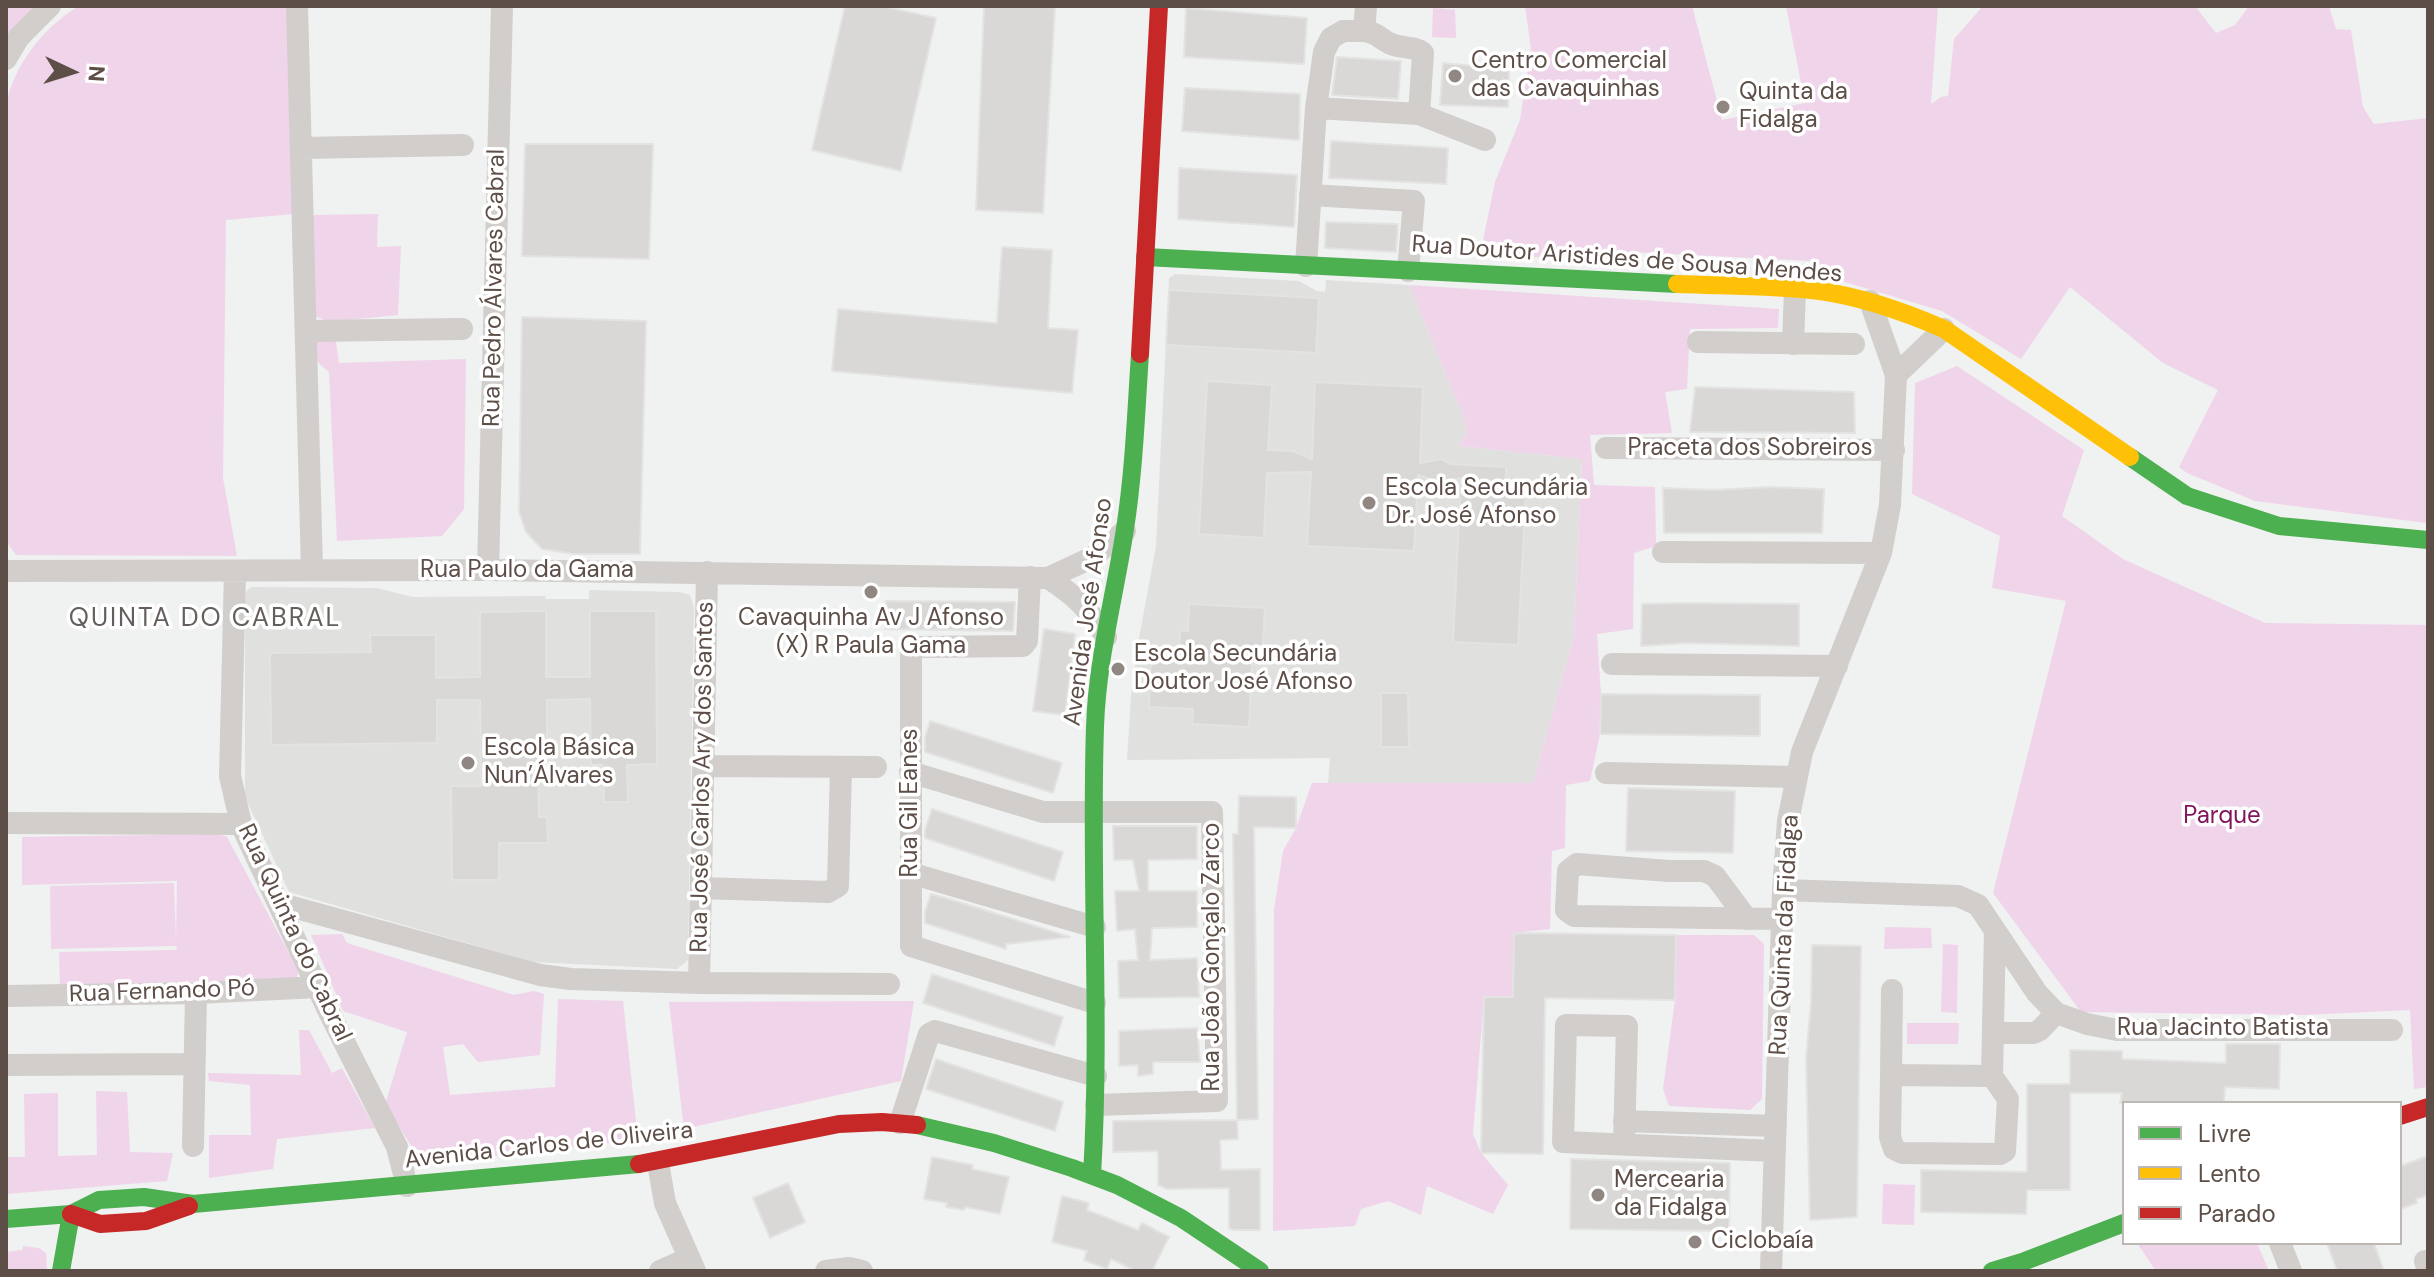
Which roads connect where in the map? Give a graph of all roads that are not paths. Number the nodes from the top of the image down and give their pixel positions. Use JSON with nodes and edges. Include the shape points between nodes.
{"nodes":[{"id":1,"x":50,"y":6,"type":"edge"},
{"id":2,"x":297,"y":6,"type":"edge"},
{"id":3,"x":502,"y":6,"type":"edge"},
{"id":4,"x":1159,"y":6,"type":"edge"},
{"id":5,"x":1366,"y":6,"type":"edge"},
{"id":6,"x":1364,"y":31,"type":"junction"},
{"id":7,"x":6,"y":59,"type":"edge"},
{"id":8,"x":1316,"y":108,"type":"junction"},
{"id":9,"x":1419,"y":114,"type":"junction"},
{"id":10,"x":1485,"y":140,"type":"dead end"},
{"id":11,"x":463,"y":145,"type":"dead end"},
{"id":12,"x":301,"y":148,"type":"junction"},
{"id":13,"x":1310,"y":195,"type":"junction"},
{"id":14,"x":1145,"y":257,"type":"junction"},
{"id":15,"x":1306,"y":266,"type":"junction"},
{"id":16,"x":1408,"y":271,"type":"junction"},
{"id":17,"x":1795,"y":290,"type":"junction"},
{"id":18,"x":1870,"y":301,"type":"junction"},
{"id":19,"x":462,"y":329,"type":"dead end"},
{"id":20,"x":1944,"y":329,"type":"junction"},
{"id":21,"x":306,"y":331,"type":"junction"},
{"id":22,"x":1698,"y":342,"type":"dead end"},
{"id":23,"x":1793,"y":344,"type":"junction"},
{"id":24,"x":1854,"y":344,"type":"dead end"},
{"id":25,"x":1896,"y":375,"type":"junction"},
{"id":26,"x":1606,"y":448,"type":"dead end"},
{"id":27,"x":1894,"y":450,"type":"junction"},
{"id":28,"x":1125,"y":531,"type":"junction"},
{"id":29,"x":2428,"y":540,"type":"edge"},
{"id":30,"x":1663,"y":552,"type":"dead end"},
{"id":31,"x":1881,"y":553,"type":"junction"},
{"id":32,"x":312,"y":570,"type":"junction"},
{"id":33,"x":488,"y":570,"type":"junction"},
{"id":34,"x":6,"y":571,"type":"edge"},
{"id":35,"x":235,"y":572,"type":"junction"},
{"id":36,"x":707,"y":572,"type":"junction"},
{"id":37,"x":1039,"y":577,"type":"junction"},
{"id":38,"x":1106,"y":637,"type":"junction"},
{"id":39,"x":1612,"y":664,"type":"dead end"},
{"id":40,"x":1837,"y":666,"type":"junction"},
{"id":41,"x":704,"y":766,"type":"junction"},
{"id":42,"x":841,"y":767,"type":"junction"},
{"id":43,"x":876,"y":767,"type":"dead end"},
{"id":44,"x":910,"y":772,"type":"junction"},
{"id":45,"x":1606,"y":773,"type":"dead end"},
{"id":46,"x":1797,"y":777,"type":"junction"},
{"id":47,"x":1095,"y":812,"type":"junction"},
{"id":48,"x":6,"y":823,"type":"edge"},
{"id":49,"x":241,"y":824,"type":"junction"},
{"id":50,"x":910,"y":873,"type":"junction"},
{"id":51,"x":701,"y":888,"type":"junction"},
{"id":52,"x":1783,"y":890,"type":"junction"},
{"id":53,"x":278,"y":903,"type":"junction"},
{"id":54,"x":1747,"y":919,"type":"junction"},
{"id":55,"x":1782,"y":919,"type":"junction"},
{"id":56,"x":1095,"y":927,"type":"junction"},
{"id":57,"x":1995,"y":929,"type":"junction"},
{"id":58,"x":699,"y":983,"type":"junction"},
{"id":59,"x":889,"y":984,"type":"dead end"},
{"id":60,"x":318,"y":987,"type":"junction"},
{"id":61,"x":1892,"y":990,"type":"dead end"},
{"id":62,"x":196,"y":993,"type":"junction"},
{"id":63,"x":6,"y":996,"type":"edge"},
{"id":64,"x":1095,"y":1003,"type":"junction"},
{"id":65,"x":2056,"y":1013,"type":"junction"},
{"id":66,"x":2392,"y":1030,"type":"dead end"},
{"id":67,"x":1993,"y":1033,"type":"junction"},
{"id":68,"x":194,"y":1064,"type":"junction"},
{"id":69,"x":6,"y":1065,"type":"edge"},
{"id":70,"x":1891,"y":1075,"type":"junction"},
{"id":71,"x":1096,"y":1076,"type":"junction"},
{"id":72,"x":1992,"y":1076,"type":"junction"},
{"id":73,"x":1096,"y":1105,"type":"junction"},
{"id":74,"x":2428,"y":1107,"type":"edge"},
{"id":75,"x":2402,"y":1115,"type":"edge"},
{"id":76,"x":1624,"y":1121,"type":"junction"},
{"id":77,"x":900,"y":1123,"type":"junction"},
{"id":78,"x":1776,"y":1126,"type":"junction"},
{"id":79,"x":1624,"y":1144,"type":"junction"},
{"id":80,"x":193,"y":1146,"type":"dead end"},
{"id":81,"x":1775,"y":1151,"type":"junction"},
{"id":82,"x":658,"y":1163,"type":"junction"},
{"id":83,"x":1092,"y":1175,"type":"junction"},
{"id":84,"x":407,"y":1186,"type":"junction"},
{"id":85,"x":71,"y":1214,"type":"junction"},
{"id":86,"x":6,"y":1219,"type":"edge"},
{"id":87,"x":2122,"y":1224,"type":"edge"},
{"id":88,"x":2281,"y":1245,"type":"edge"},
{"id":89,"x":692,"y":1264,"type":"edge"},
{"id":90,"x":61,"y":1271,"type":"edge"},
{"id":91,"x":660,"y":1271,"type":"edge"},
{"id":92,"x":826,"y":1271,"type":"edge"},
{"id":93,"x":862,"y":1271,"type":"edge"},
{"id":94,"x":1260,"y":1271,"type":"edge"},
{"id":95,"x":1771,"y":1271,"type":"edge"},
{"id":96,"x":1992,"y":1271,"type":"edge"},
{"id":97,"x":2291,"y":1271,"type":"edge"}],
"edges":[{"from":1,"to":7,"type":"street","via":[[19,37]]},
{"from":2,"to":12,"type":"street"},
{"from":3,"to":33,"type":"street","name":"Rua Pedro Álvares Cabral"},
{"from":4,"to":14,"type":"street","name":"Avenida José Afonso"},
{"from":5,"to":6,"type":"street"},
{"from":6,"to":8,"type":"street","via":[[1343,31],[1331,38]]},
{"from":6,"to":9,"type":"street","via":[[1423,53]]},
{"from":8,"to":9,"type":"street"},
{"from":8,"to":13,"type":"street"},
{"from":9,"to":10,"type":"street"},
{"from":11,"to":12,"type":"street"},
{"from":12,"to":21,"type":"street"},
{"from":13,"to":15,"type":"street"},
{"from":13,"to":16,"type":"street","via":[[1414,201]]},
{"from":14,"to":15,"type":"street","name":"Rua Doutor Aristides de Sousa Mendes"},
{"from":14,"to":28,"type":"street","name":"Avenida José Afonso"},
{"from":15,"to":16,"type":"street","name":"Rua Doutor Aristides de Sousa Mendes"},
{"from":16,"to":17,"type":"street","name":"Rua Doutor Aristides de Sousa Mendes"},
{"from":17,"to":18,"type":"street","name":"Rua Doutor Aristides de Sousa Mendes"},
{"from":17,"to":23,"type":"street"},
{"from":18,"to":20,"type":"street","name":"Rua Doutor Aristides de Sousa Mendes"},
{"from":18,"to":25,"type":"street","name":"Rua Quinta da Fidalga"},
{"from":19,"to":21,"type":"street"},
{"from":20,"to":25,"type":"street"},
{"from":20,"to":29,"type":"street","name":"Rua Doutor Aristides de Sousa Mendes","via":[[2187,496],[2279,526]]},
{"from":21,"to":32,"type":"street"},
{"from":22,"to":23,"type":"street"},
{"from":23,"to":24,"type":"street"},
{"from":25,"to":27,"type":"street","name":"Rua Quinta da Fidalga"},
{"from":26,"to":27,"type":"street","name":"Praceta dos Sobreiros"},
{"from":27,"to":31,"type":"street","name":"Rua Quinta da Fidalga"},
{"from":28,"to":37,"type":"street","name":"Rua Paulo da Gama","via":[[1091,558]]},
{"from":28,"to":38,"type":"street","name":"Avenida José Afonso"},
{"from":30,"to":31,"type":"street"},
{"from":31,"to":40,"type":"street","name":"Rua Quinta da Fidalga"},
{"from":32,"to":33,"type":"street","name":"Rua Paulo da Gama"},
{"from":32,"to":35,"type":"street","name":"Rua Paulo da Gama"},
{"from":33,"to":36,"type":"street","name":"Rua Paulo da Gama"},
{"from":34,"to":35,"type":"street","name":"Rua Paulo da Gama"},
{"from":35,"to":49,"type":"street","name":"Rua Quinta do Cabral","via":[[230,776]]},
{"from":36,"to":37,"type":"street","name":"Rua Paulo da Gama"},
{"from":36,"to":41,"type":"street","name":"Rua José Carlos Ary dos Santos"},
{"from":37,"to":38,"type":"street","via":[[1073,594],[1092,612]]},
{"from":37,"to":44,"type":"street","name":"Rua Gil Eanes","via":[[1023,646],[912,651]]},
{"from":38,"to":47,"type":"street","name":"Avenida José Afonso","via":[[1095,724]]},
{"from":39,"to":40,"type":"street"},
{"from":40,"to":46,"type":"street","name":"Rua Quinta da Fidalga"},
{"from":41,"to":42,"type":"street"},
{"from":41,"to":51,"type":"street","name":"Rua José Carlos Ary dos Santos"},
{"from":42,"to":43,"type":"street"},
{"from":42,"to":51,"type":"street","via":[[836,889]]},
{"from":44,"to":47,"type":"street","via":[[1043,812]]},
{"from":44,"to":50,"type":"street","name":"Rua Gil Eanes"},
{"from":45,"to":46,"type":"street"},
{"from":46,"to":52,"type":"street","name":"Rua Quinta da Fidalga"},
{"from":47,"to":56,"type":"street","name":"Avenida José Afonso"},
{"from":47,"to":73,"type":"street","name":"Rua João Gonçalo Zarco","via":[[1212,812],[1217,1101]]},
{"from":48,"to":49,"type":"street"},
{"from":49,"to":53,"type":"street","name":"Rua Quinta do Cabral"},
{"from":50,"to":56,"type":"street"},
{"from":50,"to":64,"type":"street","name":"Rua Gil Eanes","via":[[911,946]]},
{"from":51,"to":58,"type":"street","name":"Rua José Carlos Ary dos Santos"},
{"from":52,"to":55,"type":"street","name":"Rua Quinta da Fidalga"},
{"from":52,"to":57,"type":"street","via":[[1958,896],[1978,905]]},
{"from":53,"to":58,"type":"street","via":[[540,975]]},
{"from":53,"to":60,"type":"street","name":"Rua Quinta do Cabral"},
{"from":54,"to":54,"type":"street","via":[[1574,916],[1566,910],[1568,871],[1577,864],[1704,871],[1715,876]]},
{"from":54,"to":55,"type":"street"},
{"from":55,"to":78,"type":"street","name":"Rua Quinta da Fidalga"},
{"from":56,"to":64,"type":"street","name":"Avenida José Afonso"},
{"from":57,"to":65,"type":"street"},
{"from":57,"to":67,"type":"street"},
{"from":58,"to":59,"type":"street"},
{"from":60,"to":62,"type":"street","name":"Rua Fernando Pó"},
{"from":60,"to":84,"type":"street","name":"Rua Quinta do Cabral","via":[[397,1147]]},
{"from":61,"to":70,"type":"street"},
{"from":62,"to":63,"type":"street","name":"Rua Fernando Pó"},
{"from":62,"to":68,"type":"street"},
{"from":64,"to":71,"type":"street","name":"Avenida José Afonso"},
{"from":65,"to":66,"type":"street","name":"Rua Jacinto Batista","via":[[2117,1030]]},
{"from":65,"to":67,"type":"street","via":[[2034,1033]]},
{"from":67,"to":72,"type":"street"},
{"from":68,"to":69,"type":"street"},
{"from":68,"to":80,"type":"street"},
{"from":70,"to":72,"type":"street"},
{"from":70,"to":72,"type":"street","via":[[1894,1149],[2000,1154],[2007,1146],[2008,1099]]},
{"from":71,"to":73,"type":"street","name":"Avenida José Afonso"},
{"from":71,"to":77,"type":"street","via":[[935,1031],[929,1034]]},
{"from":73,"to":83,"type":"street","name":"Avenida José Afonso"},
{"from":74,"to":75,"type":"street"},
{"from":76,"to":78,"type":"street"},
{"from":76,"to":79,"type":"street"},
{"from":76,"to":79,"type":"street","via":[[1627,1026],[1566,1025],[1563,1142]]},
{"from":77,"to":82,"type":"street","name":"Avenida Carlos de Oliveira","via":[[828,1126]]},
{"from":77,"to":83,"type":"street","name":"Avenida Carlos de Oliveira","via":[[960,1132]]},
{"from":78,"to":81,"type":"street","name":"Rua Quinta da Fidalga"},
{"from":79,"to":81,"type":"street"},
{"from":81,"to":95,"type":"street","name":"Rua Quinta da Fidalga"},
{"from":82,"to":84,"type":"street","name":"Avenida Carlos de Oliveira"},
{"from":82,"to":89,"type":"street","via":[[665,1203]]},
{"from":83,"to":94,"type":"street","via":[[1168,1211]]},
{"from":84,"to":85,"type":"street","name":"Avenida Carlos de Oliveira","via":[[193,1204],[146,1221],[100,1224]]},
{"from":85,"to":86,"type":"street","name":"Avenida Carlos de Oliveira"},
{"from":85,"to":90,"type":"street"},
{"from":87,"to":96,"type":"street"},
{"from":88,"to":97,"type":"street"},
{"from":89,"to":91,"type":"street"},
{"from":92,"to":93,"type":"street"}]}
